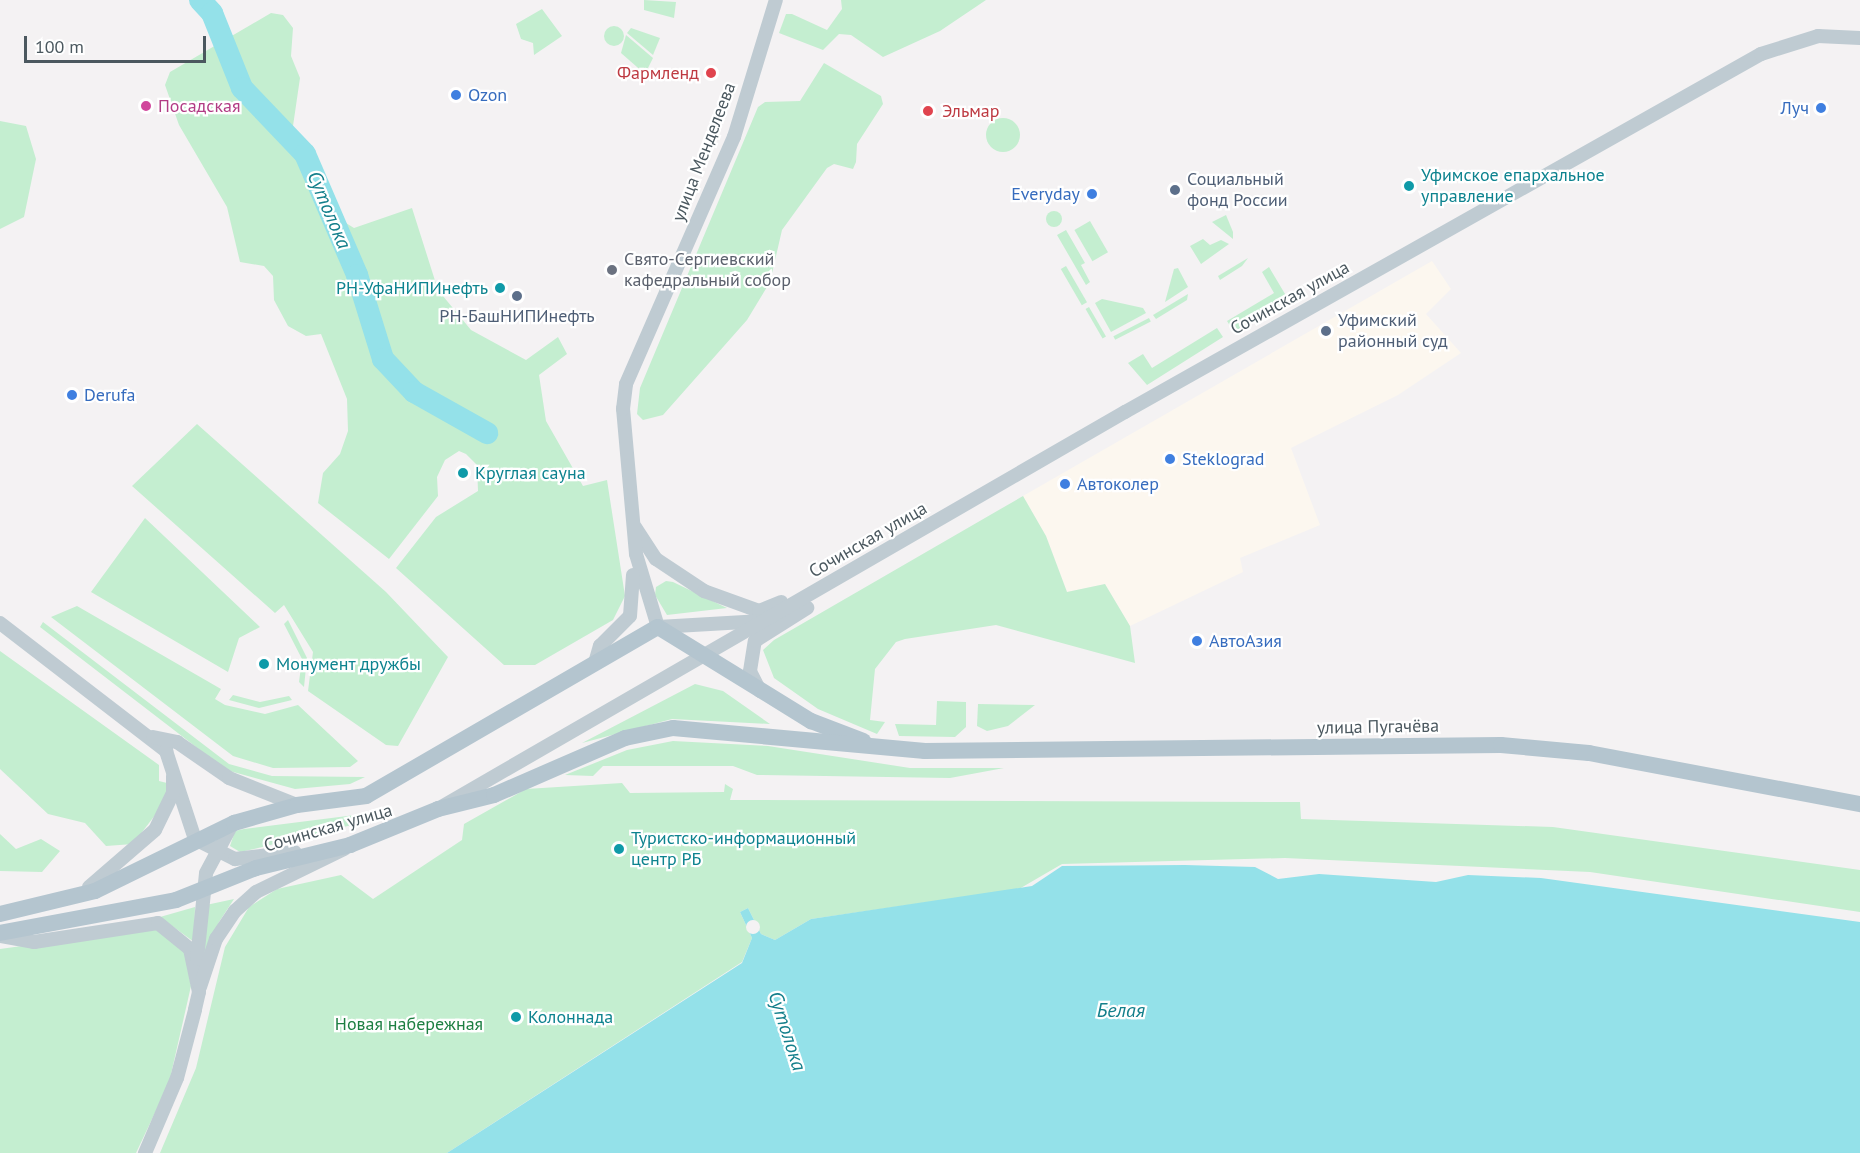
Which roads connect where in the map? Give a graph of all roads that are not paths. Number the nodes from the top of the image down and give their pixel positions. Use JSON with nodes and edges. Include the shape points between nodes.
{"nodes":[{"id":1,"x":776,"y":0,"type":"edge"},
{"id":2,"x":1860,"y":38,"type":"edge"},
{"id":3,"x":634,"y":526,"type":"junction"},
{"id":4,"x":857,"y":571,"type":"junction"},
{"id":5,"x":764,"y":620,"type":"junction"},
{"id":6,"x":0,"y":623,"type":"edge"},
{"id":7,"x":658,"y":627,"type":"junction"},
{"id":8,"x":703,"y":656,"type":"junction"},
{"id":9,"x":595,"y":663,"type":"junction"},
{"id":10,"x":760,"y":691,"type":"junction"},
{"id":11,"x":153,"y":737,"type":"junction"},
{"id":12,"x":892,"y":750,"type":"junction"},
{"id":13,"x":1860,"y":804,"type":"edge"},
{"id":14,"x":297,"y":805,"type":"junction"},
{"id":15,"x":438,"y":809,"type":"junction"},
{"id":16,"x":229,"y":828,"type":"junction"},
{"id":17,"x":195,"y":839,"type":"junction"},
{"id":18,"x":350,"y":845,"type":"junction"},
{"id":19,"x":214,"y":852,"type":"junction"},
{"id":20,"x":307,"y":856,"type":"junction"},
{"id":21,"x":235,"y":859,"type":"junction"},
{"id":22,"x":204,"y":882,"type":"junction"},
{"id":23,"x":75,"y":899,"type":"junction"},
{"id":24,"x":0,"y":914,"type":"edge"},
{"id":25,"x":0,"y":934,"type":"edge"},
{"id":26,"x":196,"y":976,"type":"junction"},
{"id":27,"x":199,"y":992,"type":"junction"},
{"id":28,"x":145,"y":1153,"type":"edge"}],
"edges":[{"from":1,"to":3,"type":"main road","name":"улица Менделеева","via":[[734,136],[626,384],[623,409]]},
{"from":2,"to":4,"type":"main road","name":"Сочинская улица","via":[[1818,36],[1761,54],[1125,412]]},
{"from":3,"to":4,"type":"main road","via":[[656,559],[680,579],[759,611],[823,579]]},
{"from":3,"to":7,"type":"main road","name":"улица Менделеева","via":[[640,574]]},
{"from":3,"to":9,"type":"main road","via":[[629,537],[636,596],[630,616],[600,646]]},
{"from":4,"to":5,"type":"main road","name":"Сочинская улица"},
{"from":4,"to":10,"type":"main road","via":[[755,641],[750,671]]},
{"from":5,"to":7,"type":"main road","name":"Сочинская улица"},
{"from":5,"to":8,"type":"main road","name":"Сочинская улица"},
{"from":6,"to":11,"type":"main road"},
{"from":7,"to":8,"type":"main road"},
{"from":7,"to":9,"type":"main road","name":"Сочинская улица"},
{"from":8,"to":10,"type":"main road"},
{"from":8,"to":15,"type":"main road","name":"Сочинская улица","via":[[544,743]]},
{"from":9,"to":14,"type":"main road","name":"Сочинская улица","via":[[366,796]]},
{"from":10,"to":12,"type":"main road","via":[[811,721]]},
{"from":11,"to":14,"type":"main road","via":[[177,742],[229,778]]},
{"from":11,"to":17,"type":"main road","via":[[178,776]]},
{"from":11,"to":23,"type":"main road","via":[[174,777],[165,813],[138,849]]},
{"from":12,"to":13,"type":"main road","name":"улица Пугачёва","via":[[1501,745],[1589,753]]},
{"from":12,"to":15,"type":"main road","via":[[673,728],[596,748],[494,795]]},
{"from":14,"to":16,"type":"main road","name":"Сочинская улица"},
{"from":15,"to":18,"type":"main road","name":"Сочинская улица"},
{"from":16,"to":17,"type":"main road","name":"Сочинская улица"},
{"from":16,"to":19,"type":"main road"},
{"from":16,"to":21,"type":"main road","via":[[224,850]]},
{"from":17,"to":19,"type":"main road"},
{"from":17,"to":22,"type":"main road","via":[[203,849]]},
{"from":17,"to":23,"type":"main road","name":"Сочинская улица"},
{"from":18,"to":20,"type":"main road","name":"Сочинская улица"},
{"from":18,"to":27,"type":"main road","via":[[256,892],[235,911],[216,939]]},
{"from":19,"to":21,"type":"main road"},
{"from":19,"to":22,"type":"main road"},
{"from":20,"to":21,"type":"main road","via":[[294,852]]},
{"from":20,"to":22,"type":"main road","name":"Сочинская улица"},
{"from":22,"to":25,"type":"main road","name":"Сочинская улица","via":[[160,904]]},
{"from":22,"to":26,"type":"main road"},
{"from":23,"to":24,"type":"main road","name":"Сочинская улица"},
{"from":25,"to":26,"type":"main road","via":[[34,942],[158,923],[182,937]]},
{"from":26,"to":27,"type":"main road"},
{"from":27,"to":28,"type":"main road","via":[[177,1078]]}]}
